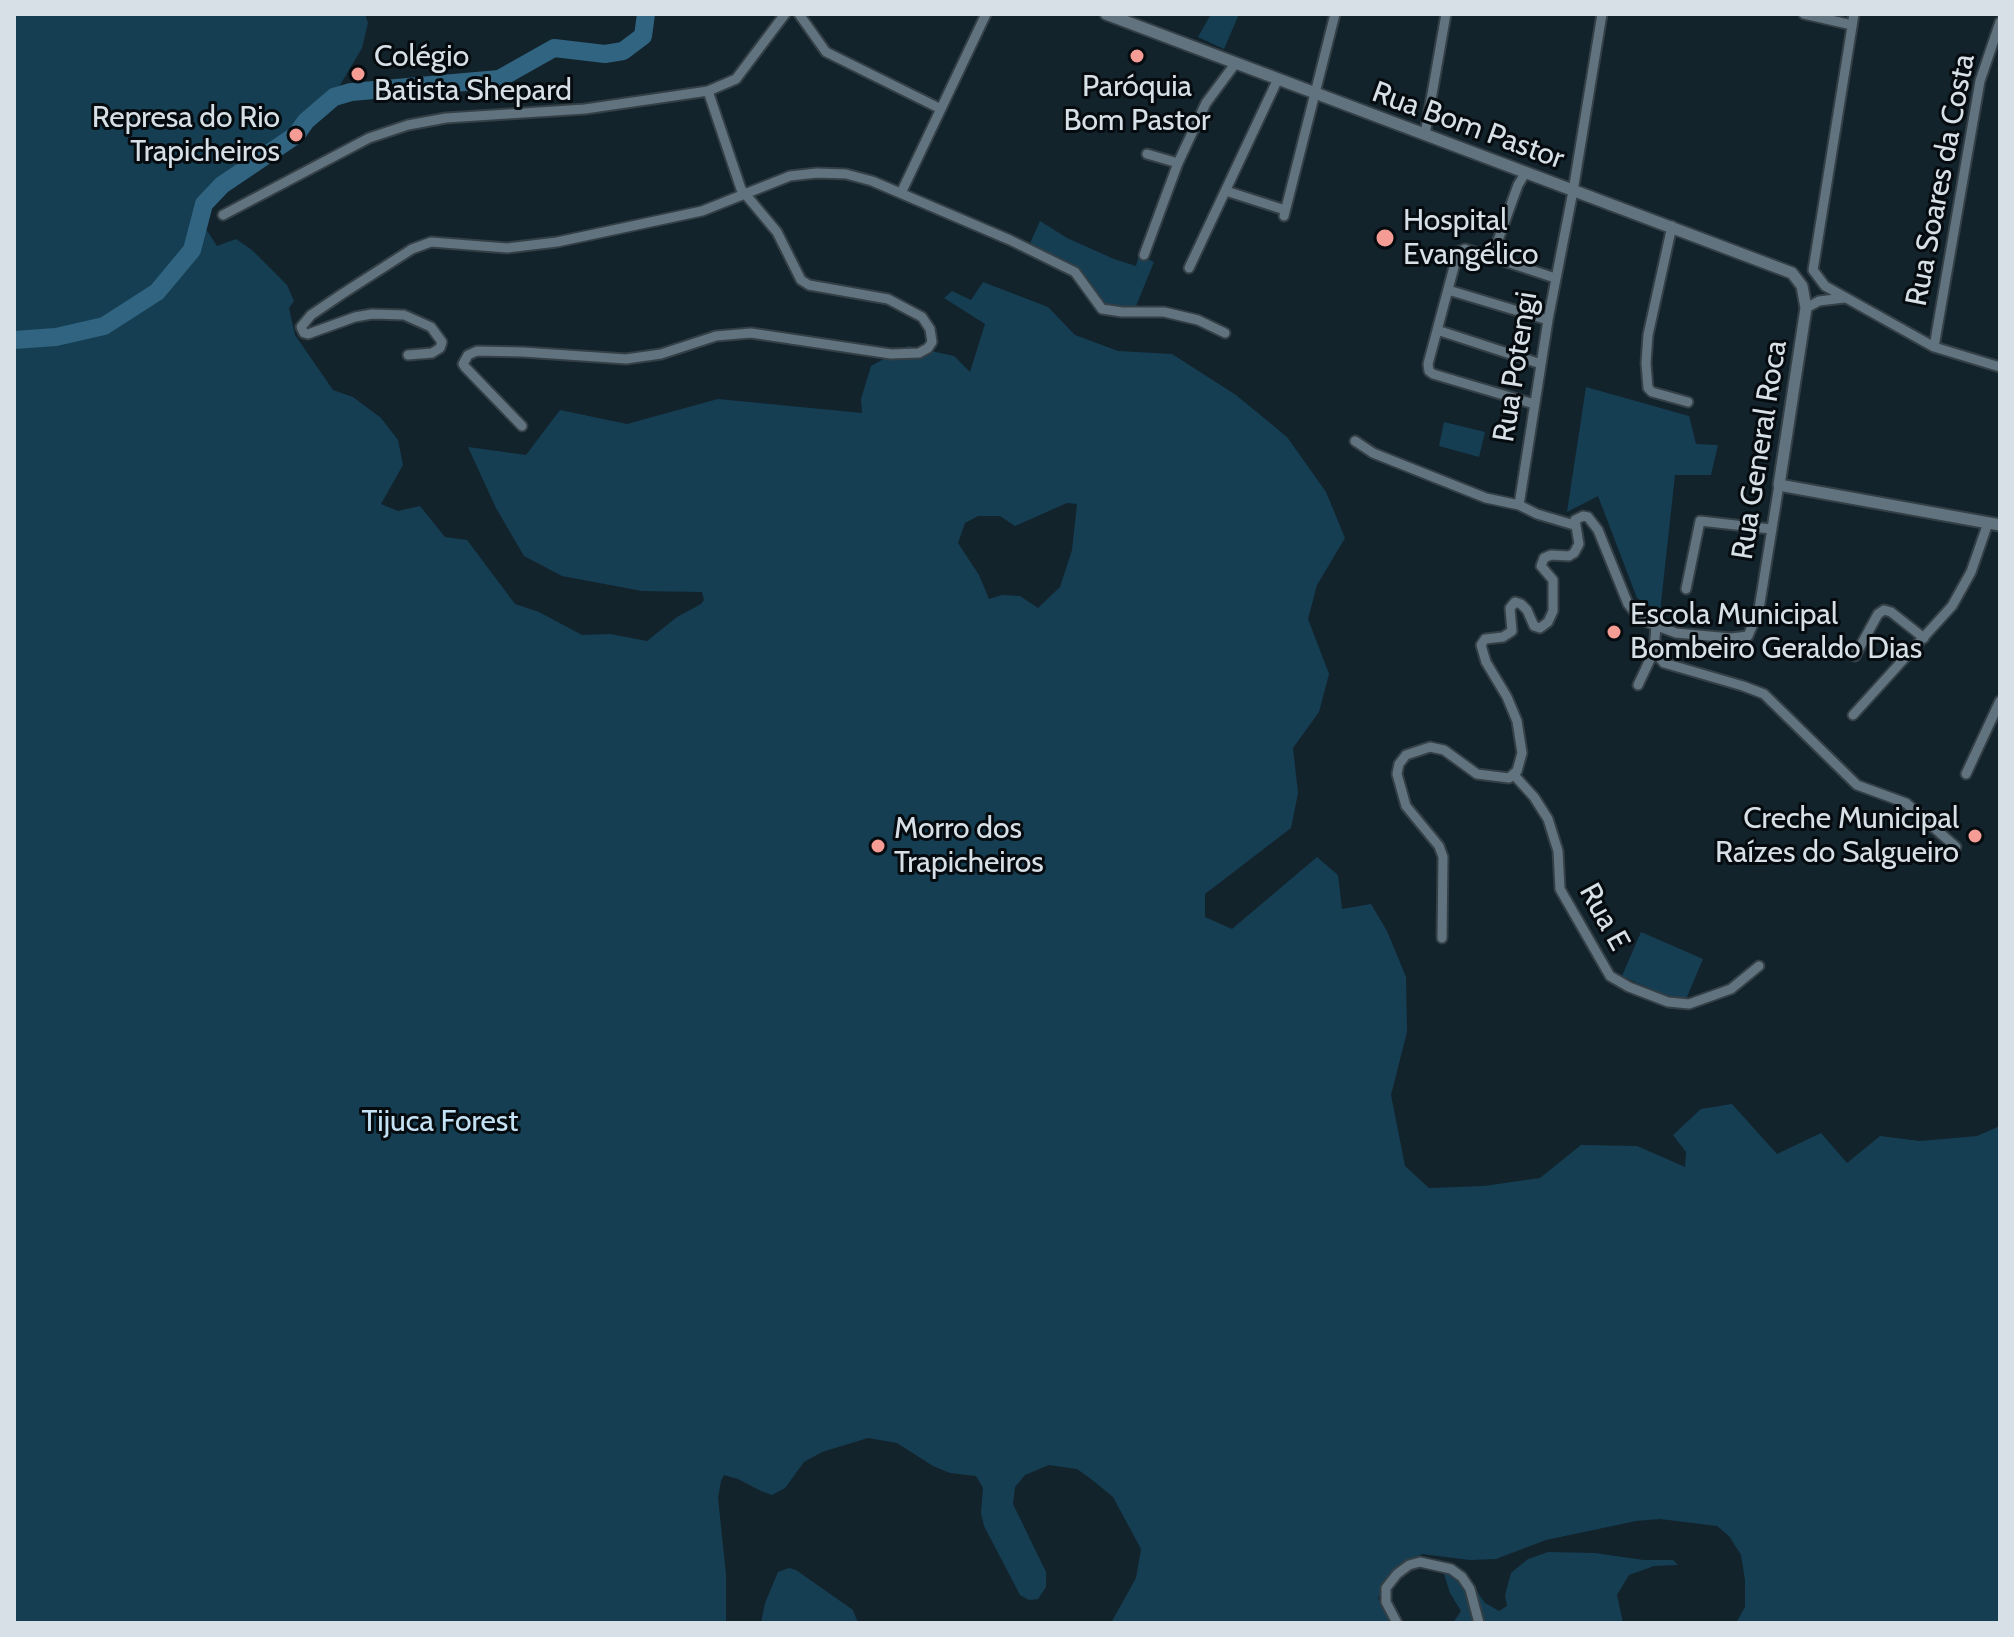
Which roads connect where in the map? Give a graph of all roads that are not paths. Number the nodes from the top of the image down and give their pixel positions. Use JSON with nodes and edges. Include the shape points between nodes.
{"nodes":[{"id":1,"x":785,"y":14,"type":"edge"},
{"id":2,"x":799,"y":14,"type":"edge"},
{"id":3,"x":986,"y":14,"type":"edge"},
{"id":4,"x":1106,"y":14,"type":"edge"},
{"id":5,"x":1335,"y":14,"type":"edge"},
{"id":6,"x":1446,"y":14,"type":"edge"},
{"id":7,"x":1602,"y":14,"type":"edge"},
{"id":8,"x":1804,"y":14,"type":"edge"},
{"id":9,"x":1854,"y":14,"type":"edge"},
{"id":10,"x":2000,"y":22,"type":"edge"},
{"id":11,"x":1852,"y":25,"type":"junction"},
{"id":12,"x":1235,"y":64,"type":"junction"},
{"id":13,"x":1277,"y":81,"type":"junction"},
{"id":14,"x":708,"y":91,"type":"junction"},
{"id":15,"x":1315,"y":95,"type":"junction"},
{"id":16,"x":941,"y":109,"type":"junction"},
{"id":17,"x":1425,"y":134,"type":"junction"},
{"id":18,"x":1147,"y":154,"type":"dead end"},
{"id":19,"x":1178,"y":163,"type":"junction"},
{"id":20,"x":1526,"y":172,"type":"junction"},
{"id":21,"x":1226,"y":191,"type":"junction"},
{"id":22,"x":1573,"y":191,"type":"junction"},
{"id":23,"x":901,"y":193,"type":"junction"},
{"id":24,"x":746,"y":195,"type":"junction"},
{"id":25,"x":223,"y":215,"type":"dead end"},
{"id":26,"x":1672,"y":226,"type":"junction"},
{"id":27,"x":1144,"y":255,"type":"dead end"},
{"id":28,"x":1492,"y":257,"type":"junction"},
{"id":29,"x":1189,"y":268,"type":"dead end"},
{"id":30,"x":1813,"y":270,"type":"junction"},
{"id":31,"x":1792,"y":273,"type":"junction"},
{"id":32,"x":1555,"y":278,"type":"junction"},
{"id":33,"x":1448,"y":290,"type":"junction"},
{"id":34,"x":1844,"y":298,"type":"junction"},
{"id":35,"x":1806,"y":308,"type":"junction"},
{"id":36,"x":1548,"y":320,"type":"junction"},
{"id":37,"x":1437,"y":330,"type":"junction"},
{"id":38,"x":1225,"y":333,"type":"dead end"},
{"id":39,"x":1934,"y":347,"type":"junction"},
{"id":40,"x":408,"y":355,"type":"dead end"},
{"id":41,"x":1541,"y":364,"type":"junction"},
{"id":42,"x":2000,"y":367,"type":"edge"},
{"id":43,"x":1688,"y":402,"type":"dead end"},
{"id":44,"x":1534,"y":404,"type":"junction"},
{"id":45,"x":522,"y":426,"type":"dead end"},
{"id":46,"x":1355,"y":441,"type":"dead end"},
{"id":47,"x":1779,"y":485,"type":"junction"},
{"id":48,"x":1519,"y":505,"type":"junction"},
{"id":49,"x":1994,"y":524,"type":"edge"},
{"id":50,"x":1574,"y":525,"type":"junction"},
{"id":51,"x":1771,"y":529,"type":"junction"},
{"id":52,"x":1686,"y":589,"type":"dead end"},
{"id":53,"x":1656,"y":626,"type":"junction"},
{"id":54,"x":1924,"y":638,"type":"junction"},
{"id":55,"x":1654,"y":651,"type":"junction"},
{"id":56,"x":1855,"y":656,"type":"dead end"},
{"id":57,"x":1638,"y":685,"type":"dead end"},
{"id":58,"x":2000,"y":701,"type":"edge"},
{"id":59,"x":1853,"y":715,"type":"dead end"},
{"id":60,"x":1966,"y":774,"type":"dead end"},
{"id":61,"x":1514,"y":775,"type":"junction"},
{"id":62,"x":1956,"y":847,"type":"dead end"},
{"id":63,"x":1442,"y":938,"type":"dead end"},
{"id":64,"x":1759,"y":966,"type":"dead end"},
{"id":65,"x":1397,"y":1623,"type":"edge"},
{"id":66,"x":1479,"y":1623,"type":"edge"}],
"edges":[{"from":1,"to":14,"type":"street","via":[[736,79]]},
{"from":2,"to":16,"type":"street","via":[[826,52]]},
{"from":3,"to":16,"type":"street"},
{"from":4,"to":12,"type":"street","name":"Rua Bom Pastor"},
{"from":5,"to":15,"type":"street"},
{"from":6,"to":17,"type":"street"},
{"from":7,"to":22,"type":"street","name":"Rua Potengi"},
{"from":8,"to":11,"type":"street"},
{"from":9,"to":11,"type":"street"},
{"from":10,"to":39,"type":"street","name":"Rua Soares da Costa","via":[[1980,81]]},
{"from":11,"to":30,"type":"street"},
{"from":12,"to":13,"type":"street","name":"Rua Bom Pastor"},
{"from":12,"to":19,"type":"street","via":[[1206,103]]},
{"from":13,"to":15,"type":"street","name":"Rua Bom Pastor"},
{"from":13,"to":21,"type":"street"},
{"from":14,"to":24,"type":"street"},
{"from":14,"to":25,"type":"street","via":[[585,109],[408,125],[369,138]]},
{"from":15,"to":17,"type":"street","name":"Rua Bom Pastor"},
{"from":15,"to":21,"type":"street","via":[[1284,213]]},
{"from":16,"to":23,"type":"street"},
{"from":17,"to":20,"type":"street","name":"Rua Bom Pastor"},
{"from":18,"to":19,"type":"street"},
{"from":19,"to":27,"type":"street"},
{"from":20,"to":22,"type":"street","name":"Rua Bom Pastor"},
{"from":20,"to":28,"type":"street"},
{"from":21,"to":29,"type":"street"},
{"from":22,"to":26,"type":"street","name":"Rua Bom Pastor"},
{"from":22,"to":32,"type":"street","name":"Rua Potengi"},
{"from":23,"to":24,"type":"street","via":[[846,174],[817,173],[790,176]]},
{"from":23,"to":38,"type":"street","via":[[1075,272],[1102,309],[1164,312]]},
{"from":24,"to":40,"type":"street","via":[[670,219],[533,246],[431,242],[353,287],[301,327],[308,334],[355,317],[404,315],[431,327],[442,342],[432,353]]},
{"from":24,"to":45,"type":"street","via":[[777,232],[801,280],[888,299],[908,309],[930,329],[928,348],[891,354],[751,333],[620,359],[477,351],[464,358],[465,367]]},
{"from":26,"to":31,"type":"street","name":"Rua Bom Pastor"},
{"from":26,"to":43,"type":"street","via":[[1648,335],[1648,388]]},
{"from":28,"to":32,"type":"street"},
{"from":28,"to":33,"type":"street","via":[[1461,249]]},
{"from":30,"to":31,"type":"street","name":"Rua Bom Pastor"},
{"from":30,"to":34,"type":"street"},
{"from":31,"to":35,"type":"street","name":"Rua General Roca","via":[[1802,286]]},
{"from":32,"to":36,"type":"street","name":"Rua Potengi"},
{"from":33,"to":36,"type":"street"},
{"from":33,"to":37,"type":"street"},
{"from":34,"to":35,"type":"street"},
{"from":34,"to":39,"type":"street"},
{"from":35,"to":47,"type":"street","name":"Rua General Roca"},
{"from":36,"to":41,"type":"street","name":"Rua Potengi"},
{"from":37,"to":41,"type":"street"},
{"from":37,"to":44,"type":"street","via":[[1429,371]]},
{"from":39,"to":42,"type":"street"},
{"from":41,"to":44,"type":"street","name":"Rua Potengi"},
{"from":44,"to":48,"type":"street","name":"Rua Potengi"},
{"from":46,"to":48,"type":"street","via":[[1486,498]]},
{"from":47,"to":49,"type":"street"},
{"from":47,"to":51,"type":"street","name":"Rua General Roca"},
{"from":48,"to":50,"type":"street"},
{"from":49,"to":54,"type":"street","via":[[1964,589]]},
{"from":50,"to":53,"type":"street","via":[[1583,516],[1593,521],[1628,604]]},
{"from":50,"to":61,"type":"street","via":[[1577,550],[1569,556],[1548,555],[1542,563],[1553,580],[1548,622],[1534,626],[1527,610],[1515,602],[1510,608],[1512,631],[1481,645],[1521,737]]},
{"from":51,"to":52,"type":"street","via":[[1700,521]]},
{"from":51,"to":53,"type":"street","name":"Rua General Roca","via":[[1759,609],[1748,636],[1707,637]]},
{"from":53,"to":55,"type":"street"},
{"from":54,"to":56,"type":"street","via":[[1884,610]]},
{"from":54,"to":59,"type":"street"},
{"from":55,"to":57,"type":"street"},
{"from":55,"to":62,"type":"street","via":[[1672,668],[1764,694],[1857,785],[1906,803]]},
{"from":58,"to":60,"type":"street"},
{"from":61,"to":63,"type":"street","via":[[1477,774],[1444,750],[1430,747],[1406,755],[1399,764],[1406,806],[1443,857]]},
{"from":61,"to":64,"type":"street","name":"Rua E","via":[[1548,819],[1558,851],[1560,889],[1610,976],[1668,1002],[1689,1004],[1731,989]]},
{"from":65,"to":66,"type":"street","via":[[1386,1602],[1386,1588],[1397,1574],[1420,1562],[1462,1577]]}]}
